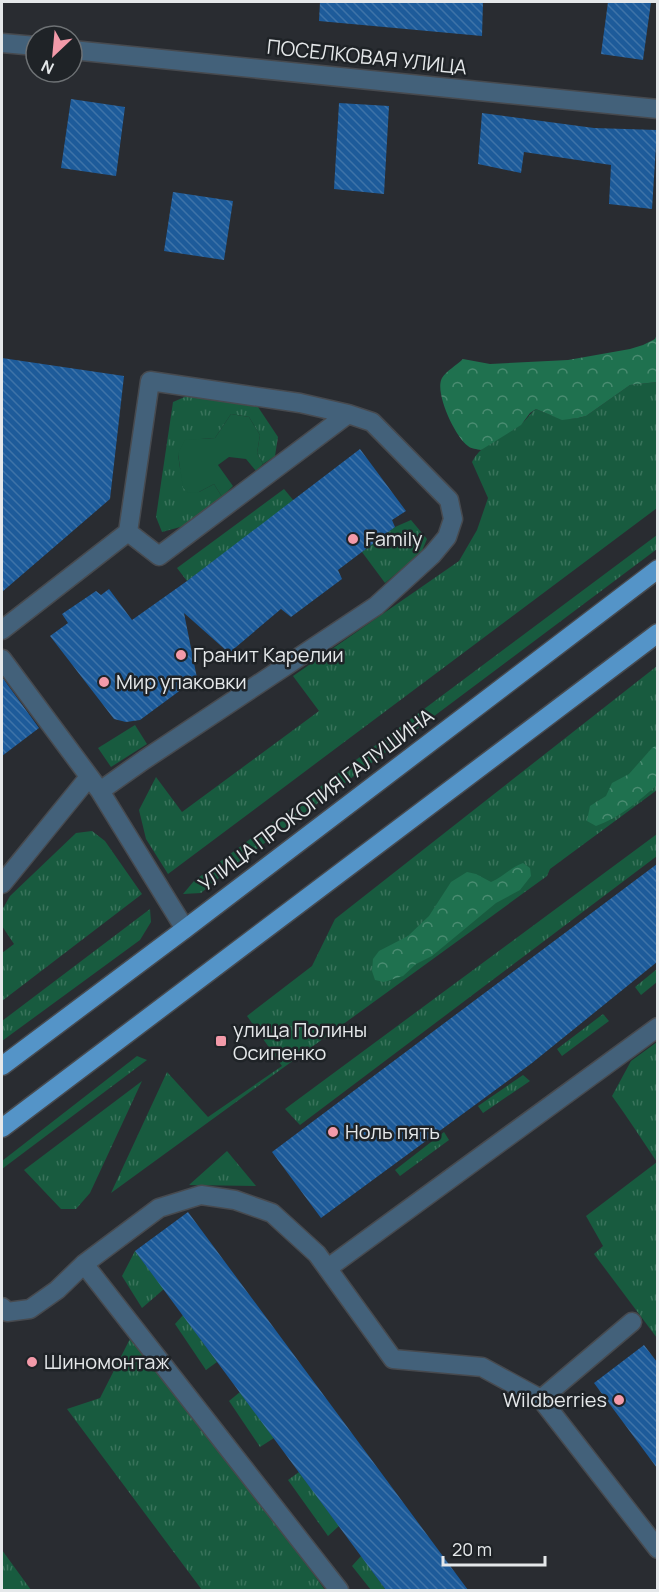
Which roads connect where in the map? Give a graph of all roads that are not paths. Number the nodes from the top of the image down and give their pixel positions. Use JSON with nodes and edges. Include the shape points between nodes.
{"nodes":[{"id":1,"x":2,"y":43,"type":"edge"},
{"id":2,"x":24,"y":45,"type":"edge"},
{"id":3,"x":84,"y":51,"type":"edge"},
{"id":4,"x":657,"y":109,"type":"edge"},
{"id":5,"x":348,"y":414,"type":"junction"},
{"id":6,"x":128,"y":532,"type":"junction"},
{"id":7,"x":657,"y":569,"type":"edge"},
{"id":8,"x":2,"y":630,"type":"edge"},
{"id":9,"x":657,"y":633,"type":"edge"},
{"id":10,"x":2,"y":659,"type":"edge"},
{"id":11,"x":94,"y":784,"type":"junction"},
{"id":12,"x":2,"y":884,"type":"edge"},
{"id":13,"x":185,"y":929,"type":"junction"},
{"id":14,"x":657,"y":1027,"type":"edge"},
{"id":15,"x":2,"y":1066,"type":"edge"},
{"id":16,"x":2,"y":1128,"type":"edge"},
{"id":17,"x":84,"y":1264,"type":"junction"},
{"id":18,"x":328,"y":1268,"type":"junction"},
{"id":19,"x":4,"y":1309,"type":"edge"},
{"id":20,"x":632,"y":1322,"type":"dead end"},
{"id":21,"x":541,"y":1399,"type":"junction"},
{"id":22,"x":657,"y":1549,"type":"edge"},
{"id":23,"x":339,"y":1590,"type":"edge"}],
"edges":[{"from":1,"to":2,"type":"street"},
{"from":3,"to":4,"type":"street","name":"ПОСЕЛКОВАЯ УЛИЦА"},
{"from":5,"to":6,"type":"street","via":[[159,556]]},
{"from":5,"to":6,"type":"street","via":[[150,381]]},
{"from":5,"to":11,"type":"street","via":[[372,422],[448,500],[453,519],[447,537],[376,606]]},
{"from":6,"to":8,"type":"street"},
{"from":7,"to":13,"type":"main road","name":"УЛИЦА ПРОКОПИЯ ГАЛУШИНА"},
{"from":9,"to":16,"type":"main road"},
{"from":10,"to":11,"type":"street"},
{"from":11,"to":12,"type":"street"},
{"from":11,"to":13,"type":"street"},
{"from":13,"to":15,"type":"main road","name":"УЛИЦА ПРОКОПИЯ ГАЛУШИНА"},
{"from":14,"to":18,"type":"street"},
{"from":17,"to":18,"type":"street","via":[[159,1208],[201,1195],[235,1200],[272,1213]]},
{"from":17,"to":19,"type":"street","via":[[30,1309]]},
{"from":17,"to":23,"type":"street"},
{"from":18,"to":21,"type":"street","via":[[393,1359],[482,1366]]},
{"from":20,"to":21,"type":"street"},
{"from":21,"to":22,"type":"street"}]}
